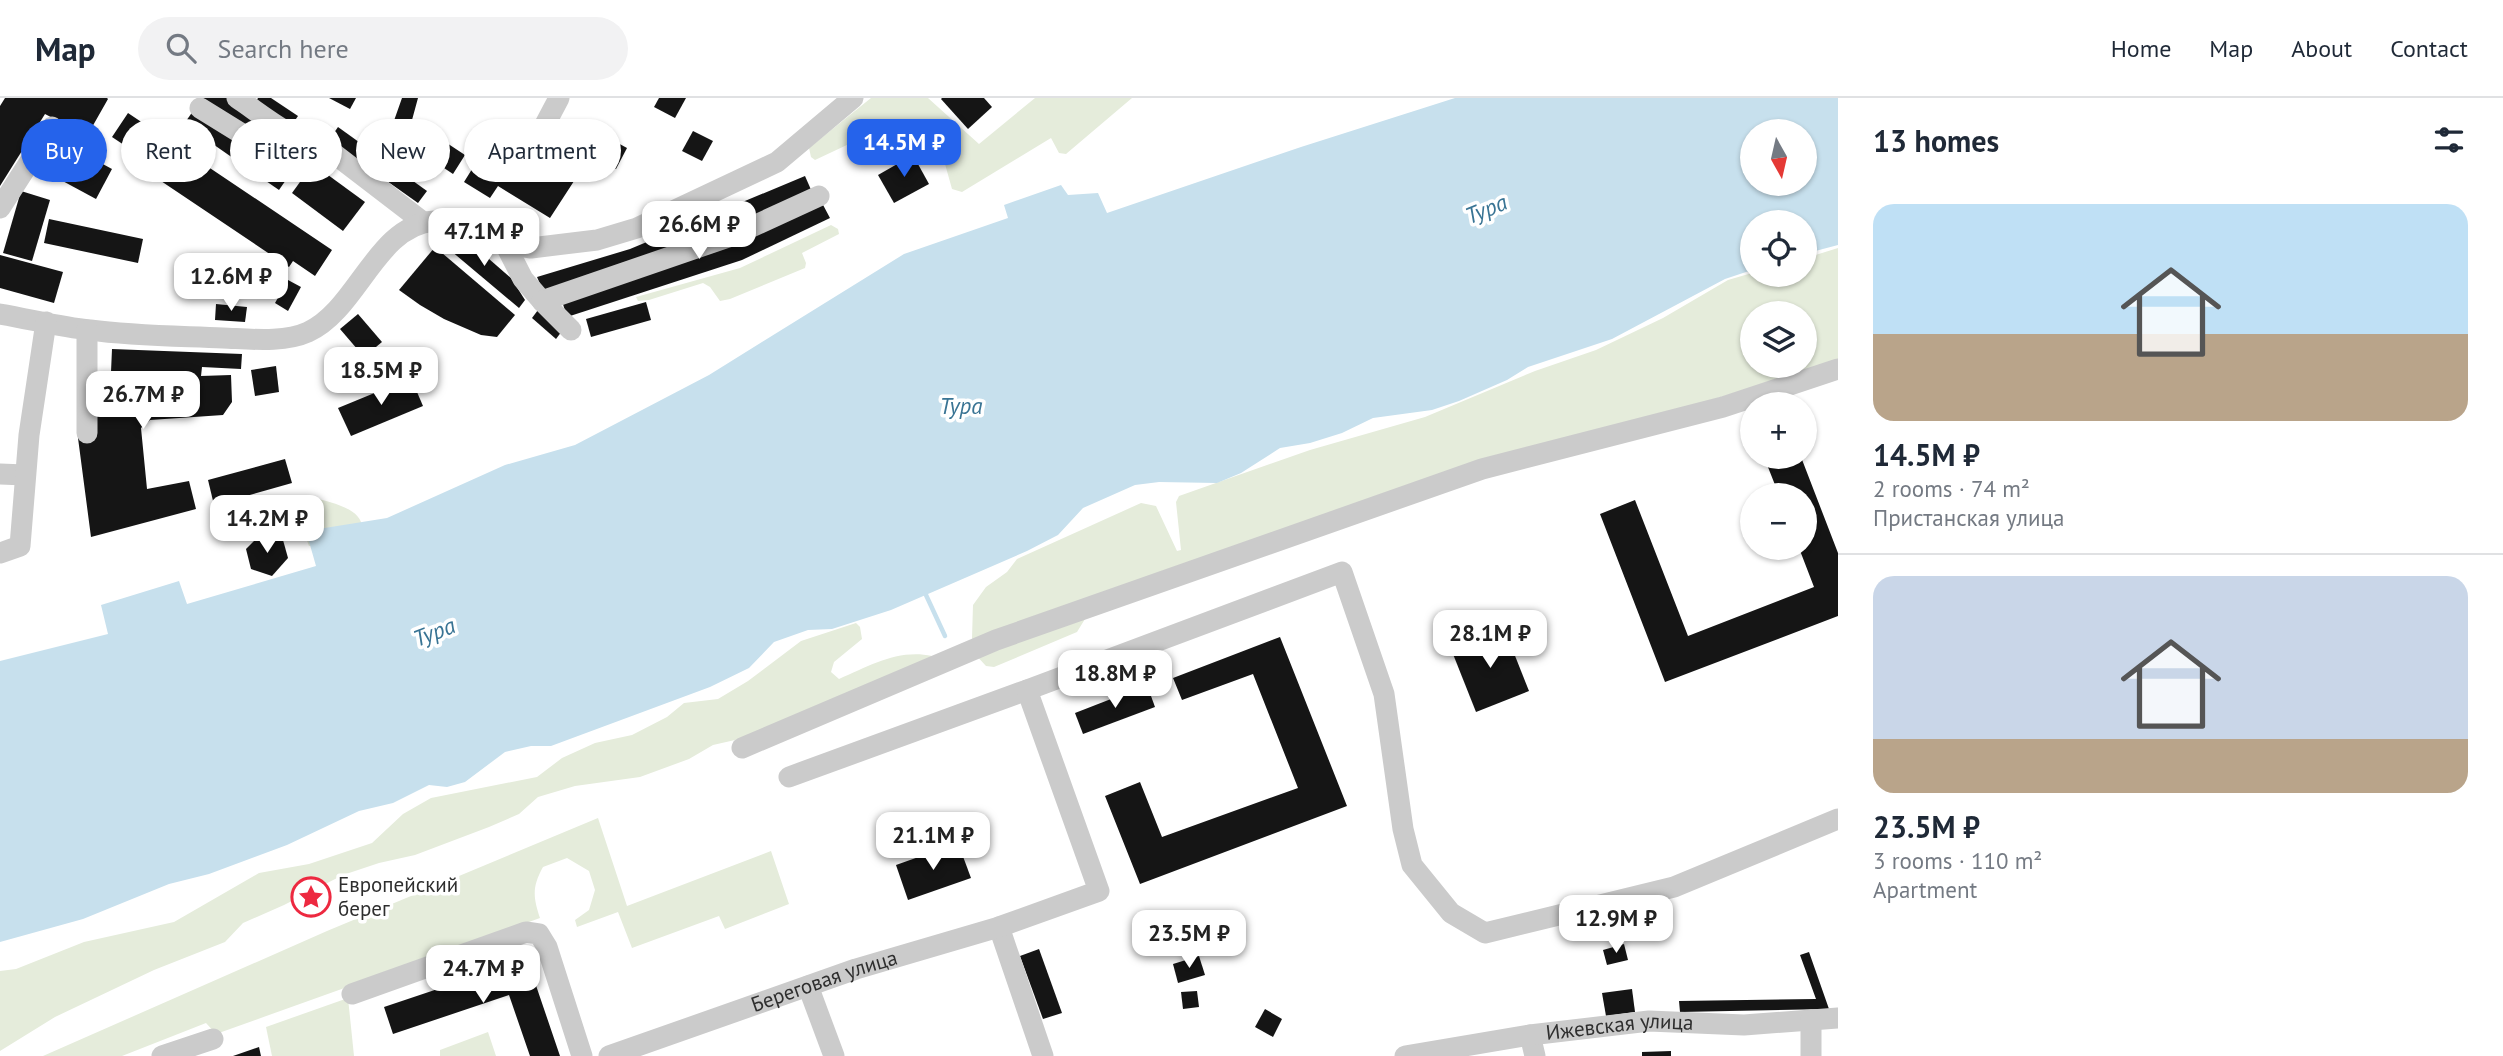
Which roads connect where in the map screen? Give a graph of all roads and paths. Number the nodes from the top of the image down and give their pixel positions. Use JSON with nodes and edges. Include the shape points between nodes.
{"nodes":[{"id":1,"x":237,"y":98,"type":"edge"},
{"id":2,"x":559,"y":98,"type":"edge"},
{"id":3,"x":853,"y":98,"type":"edge"},
{"id":4,"x":200,"y":108,"type":"dead end"},
{"id":5,"x":269,"y":119,"type":"edge"},
{"id":6,"x":548,"y":119,"type":"edge"},
{"id":7,"x":230,"y":127,"type":"edge"},
{"id":8,"x":342,"y":160,"type":"edge"},
{"id":9,"x":21,"y":175,"type":"edge"},
{"id":10,"x":819,"y":196,"type":"dead end"},
{"id":11,"x":0,"y":208,"type":"edge"},
{"id":12,"x":423,"y":222,"type":"junction"},
{"id":13,"x":505,"y":244,"type":"junction"},
{"id":14,"x":542,"y":301,"type":"junction"},
{"id":15,"x":0,"y":314,"type":"edge"},
{"id":16,"x":46,"y":322,"type":"junction"},
{"id":17,"x":87,"y":330,"type":"junction"},
{"id":18,"x":571,"y":330,"type":"dead end"},
{"id":19,"x":1838,"y":369,"type":"edge"},
{"id":20,"x":87,"y":433,"type":"dead end"},
{"id":21,"x":0,"y":474,"type":"edge"},
{"id":22,"x":25,"y":475,"type":"junction"},
{"id":23,"x":0,"y":553,"type":"edge"},
{"id":24,"x":1027,"y":690,"type":"junction"},
{"id":25,"x":742,"y":748,"type":"dead end"},
{"id":26,"x":789,"y":777,"type":"dead end"},
{"id":27,"x":1838,"y":819,"type":"edge"},
{"id":28,"x":999,"y":927,"type":"junction"},
{"id":29,"x":808,"y":986,"type":"junction"},
{"id":30,"x":352,"y":993,"type":"dead end"},
{"id":31,"x":1838,"y":1018,"type":"edge"},
{"id":32,"x":1811,"y":1020,"type":"junction"},
{"id":33,"x":1530,"y":1035,"type":"junction"},
{"id":34,"x":214,"y":1039,"type":"dead end"},
{"id":35,"x":162,"y":1056,"type":"edge"},
{"id":36,"x":582,"y":1056,"type":"edge"},
{"id":37,"x":609,"y":1056,"type":"edge"},
{"id":38,"x":834,"y":1056,"type":"edge"},
{"id":39,"x":1042,"y":1056,"type":"edge"},
{"id":40,"x":1405,"y":1056,"type":"edge"},
{"id":41,"x":1535,"y":1056,"type":"edge"},
{"id":42,"x":1811,"y":1056,"type":"edge"}],
"edges":[{"from":1,"to":5,"type":"street"},
{"from":2,"to":6,"type":"street"},
{"from":3,"to":13,"type":"street","via":[[777,162],[637,228],[563,246]]},
{"from":4,"to":7,"type":"street"},
{"from":8,"to":12,"type":"street"},
{"from":9,"to":11,"type":"street"},
{"from":10,"to":14,"type":"street","via":[[734,235]]},
{"from":12,"to":13,"type":"street","via":[[434,221]]},
{"from":12,"to":17,"type":"street","via":[[400,233],[337,309],[298,335],[252,339]]},
{"from":13,"to":14,"type":"street","via":[[523,279]]},
{"from":14,"to":18,"type":"street"},
{"from":15,"to":16,"type":"street"},
{"from":16,"to":17,"type":"street"},
{"from":16,"to":22,"type":"street"},
{"from":17,"to":20,"type":"street"},
{"from":19,"to":25,"type":"street","via":[[1723,407],[1482,470],[996,640]]},
{"from":21,"to":22,"type":"street"},
{"from":22,"to":23,"type":"street","via":[[20,546]]},
{"from":24,"to":26,"type":"street"},
{"from":24,"to":27,"type":"street","via":[[1342,572],[1384,694],[1412,865],[1451,913],[1485,933],[1674,887]]},
{"from":24,"to":28,"type":"street","name":"Береговая улица","via":[[1100,891]]},
{"from":28,"to":29,"type":"street","name":"Береговая улица"},
{"from":28,"to":39,"type":"street"},
{"from":29,"to":37,"type":"street","name":"Береговая улица"},
{"from":29,"to":38,"type":"street"},
{"from":30,"to":36,"type":"street","via":[[526,932],[538,934],[547,947]]},
{"from":31,"to":32,"type":"street","name":"Ижевская улица"},
{"from":32,"to":33,"type":"street","name":"Ижевская улица","via":[[1744,1024],[1650,1021]]},
{"from":32,"to":42,"type":"street"},
{"from":33,"to":40,"type":"street","name":"Ижевская улица"},
{"from":33,"to":41,"type":"street"},
{"from":34,"to":35,"type":"street"}]}
